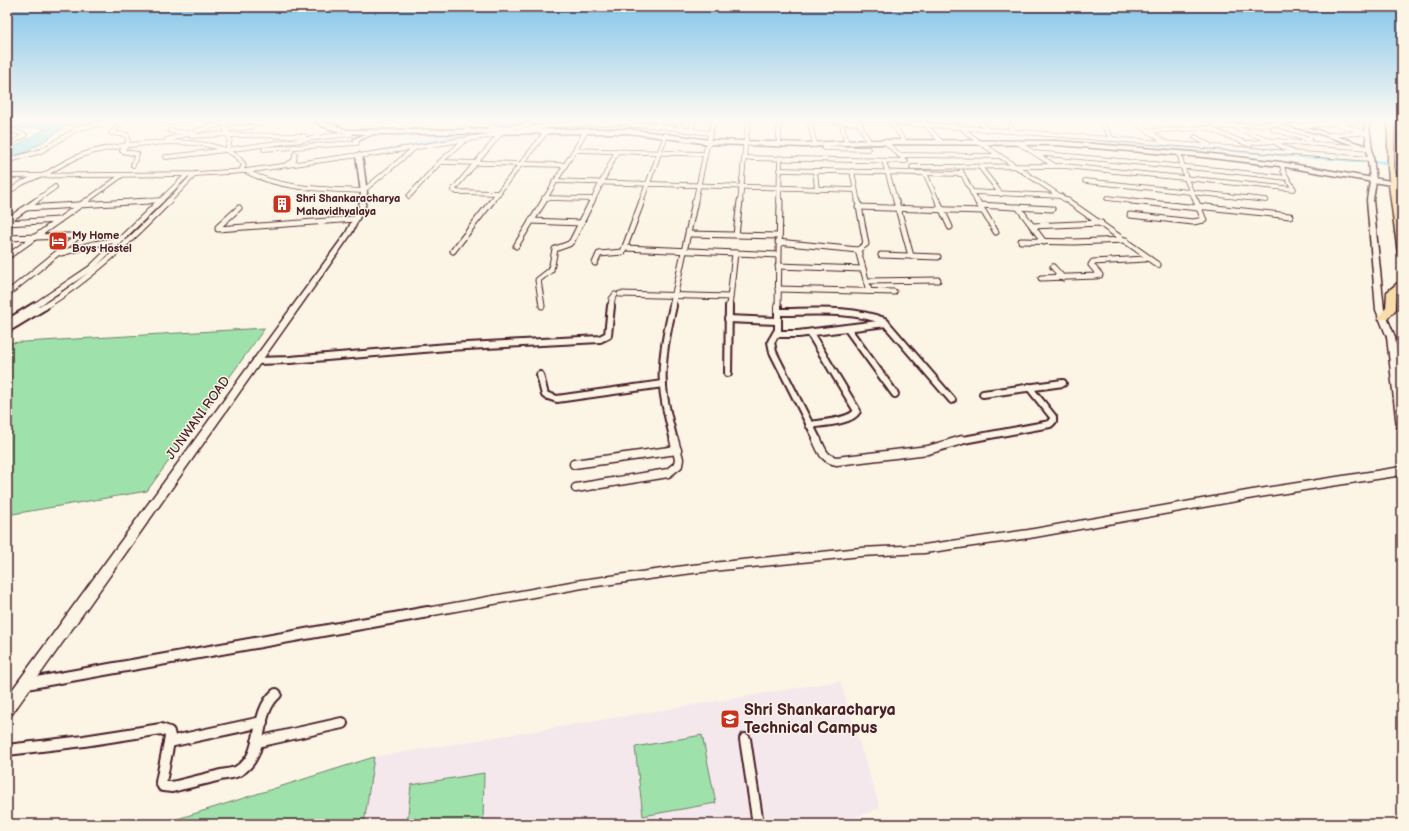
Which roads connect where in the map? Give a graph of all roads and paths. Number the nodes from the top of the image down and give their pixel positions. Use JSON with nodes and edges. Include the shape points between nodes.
{"nodes":[{"id":1,"x":18,"y":158,"type":"edge"},
{"id":2,"x":75,"y":158,"type":"edge"},
{"id":3,"x":136,"y":158,"type":"edge"},
{"id":4,"x":238,"y":158,"type":"edge"},
{"id":5,"x":295,"y":158,"type":"edge"},
{"id":6,"x":334,"y":158,"type":"edge"},
{"id":7,"x":360,"y":158,"type":"edge"},
{"id":8,"x":403,"y":158,"type":"edge"},
{"id":9,"x":445,"y":158,"type":"edge"},
{"id":10,"x":479,"y":158,"type":"edge"},
{"id":11,"x":526,"y":158,"type":"edge"},
{"id":12,"x":570,"y":158,"type":"edge"},
{"id":13,"x":614,"y":158,"type":"edge"},
{"id":14,"x":658,"y":158,"type":"edge"},
{"id":15,"x":704,"y":158,"type":"edge"},
{"id":16,"x":745,"y":158,"type":"joint"},
{"id":17,"x":780,"y":158,"type":"junction"},
{"id":18,"x":902,"y":158,"type":"edge"},
{"id":19,"x":1004,"y":158,"type":"edge"},
{"id":20,"x":1043,"y":158,"type":"edge"},
{"id":21,"x":1089,"y":158,"type":"edge"},
{"id":22,"x":1180,"y":158,"type":"edge"},
{"id":23,"x":1224,"y":158,"type":"edge"},
{"id":24,"x":1352,"y":158,"type":"edge"},
{"id":25,"x":1391,"y":158,"type":"edge"},
{"id":26,"x":825,"y":159,"type":"joint"},
{"id":27,"x":1370,"y":159,"type":"joint"},
{"id":28,"x":7,"y":161,"type":"edge"},
{"id":29,"x":884,"y":161,"type":"junction"},
{"id":30,"x":906,"y":161,"type":"junction"},
{"id":31,"x":440,"y":162,"type":"junction"},
{"id":32,"x":476,"y":162,"type":"junction"},
{"id":33,"x":521,"y":164,"type":"junction"},
{"id":34,"x":1282,"y":164,"type":"junction"},
{"id":35,"x":133,"y":165,"type":"dead end"},
{"id":36,"x":287,"y":165,"type":"junction"},
{"id":37,"x":565,"y":165,"type":"junction"},
{"id":38,"x":1056,"y":166,"type":"junction"},
{"id":39,"x":1182,"y":166,"type":"junction"},
{"id":40,"x":912,"y":167,"type":"junction"},
{"id":41,"x":959,"y":167,"type":"junction"},
{"id":42,"x":980,"y":167,"type":"junction"},
{"id":43,"x":1017,"y":167,"type":"junction"},
{"id":44,"x":243,"y":170,"type":"junction"},
{"id":45,"x":779,"y":170,"type":"junction"},
{"id":46,"x":815,"y":170,"type":"junction"},
{"id":47,"x":852,"y":171,"type":"junction"},
{"id":48,"x":888,"y":172,"type":"junction"},
{"id":49,"x":918,"y":173,"type":"junction"},
{"id":50,"x":45,"y":174,"type":"junction"},
{"id":51,"x":195,"y":174,"type":"junction"},
{"id":52,"x":925,"y":174,"type":"junction"},
{"id":53,"x":962,"y":174,"type":"junction"},
{"id":54,"x":7,"y":175,"type":"edge"},
{"id":55,"x":187,"y":175,"type":"junction"},
{"id":56,"x":122,"y":176,"type":"junction"},
{"id":57,"x":1287,"y":178,"type":"junction"},
{"id":58,"x":1186,"y":179,"type":"junction"},
{"id":59,"x":554,"y":181,"type":"junction"},
{"id":60,"x":1085,"y":181,"type":"dead end"},
{"id":61,"x":1373,"y":181,"type":"junction"},
{"id":62,"x":602,"y":182,"type":"junction"},
{"id":63,"x":649,"y":184,"type":"junction"},
{"id":64,"x":1396,"y":184,"type":"edge"},
{"id":65,"x":698,"y":185,"type":"junction"},
{"id":66,"x":55,"y":187,"type":"dead end"},
{"id":67,"x":741,"y":187,"type":"junction"},
{"id":68,"x":779,"y":188,"type":"junction"},
{"id":69,"x":817,"y":189,"type":"junction"},
{"id":70,"x":855,"y":190,"type":"junction"},
{"id":71,"x":364,"y":191,"type":"junction"},
{"id":72,"x":972,"y":192,"type":"junction"},
{"id":73,"x":7,"y":193,"type":"edge"},
{"id":74,"x":499,"y":193,"type":"junction"},
{"id":75,"x":1192,"y":193,"type":"junction"},
{"id":76,"x":1001,"y":194,"type":"junction"},
{"id":77,"x":409,"y":196,"type":"dead end"},
{"id":78,"x":1062,"y":196,"type":"junction"},
{"id":79,"x":544,"y":198,"type":"junction"},
{"id":80,"x":1107,"y":198,"type":"dead end"},
{"id":81,"x":593,"y":199,"type":"junction"},
{"id":82,"x":162,"y":200,"type":"junction"},
{"id":83,"x":1266,"y":200,"type":"dead end"},
{"id":84,"x":81,"y":204,"type":"junction"},
{"id":85,"x":979,"y":205,"type":"junction"},
{"id":86,"x":1018,"y":207,"type":"junction"},
{"id":87,"x":1198,"y":207,"type":"junction"},
{"id":88,"x":25,"y":208,"type":"junction"},
{"id":89,"x":239,"y":208,"type":"dead end"},
{"id":90,"x":858,"y":208,"type":"junction"},
{"id":91,"x":898,"y":209,"type":"junction"},
{"id":92,"x":1052,"y":209,"type":"dead end"},
{"id":93,"x":942,"y":210,"type":"junction"},
{"id":94,"x":982,"y":211,"type":"junction"},
{"id":95,"x":1130,"y":216,"type":"dead end"},
{"id":96,"x":1290,"y":216,"type":"dead end"},
{"id":97,"x":59,"y":220,"type":"junction"},
{"id":98,"x":355,"y":220,"type":"junction"},
{"id":99,"x":531,"y":221,"type":"junction"},
{"id":100,"x":7,"y":222,"type":"edge"},
{"id":101,"x":581,"y":223,"type":"junction"},
{"id":102,"x":1101,"y":223,"type":"junction"},
{"id":103,"x":1032,"y":226,"type":"junction"},
{"id":104,"x":950,"y":227,"type":"dead end"},
{"id":105,"x":996,"y":232,"type":"dead end"},
{"id":106,"x":689,"y":234,"type":"junction"},
{"id":107,"x":736,"y":235,"type":"junction"},
{"id":108,"x":35,"y":237,"type":"junction"},
{"id":109,"x":7,"y":238,"type":"edge"},
{"id":110,"x":122,"y":239,"type":"junction"},
{"id":111,"x":778,"y":239,"type":"junction"},
{"id":112,"x":1126,"y":240,"type":"junction"},
{"id":113,"x":1021,"y":241,"type":"dead end"},
{"id":114,"x":1044,"y":242,"type":"junction"},
{"id":115,"x":516,"y":246,"type":"dead end"},
{"id":116,"x":625,"y":248,"type":"junction"},
{"id":117,"x":858,"y":250,"type":"junction"},
{"id":118,"x":453,"y":251,"type":"dead end"},
{"id":119,"x":685,"y":252,"type":"junction"},
{"id":120,"x":735,"y":253,"type":"junction"},
{"id":121,"x":57,"y":254,"type":"junction"},
{"id":122,"x":1402,"y":254,"type":"edge"},
{"id":123,"x":778,"y":255,"type":"junction"},
{"id":124,"x":881,"y":255,"type":"dead end"},
{"id":125,"x":911,"y":256,"type":"junction"},
{"id":126,"x":7,"y":257,"type":"edge"},
{"id":127,"x":938,"y":257,"type":"dead end"},
{"id":128,"x":1148,"y":258,"type":"junction"},
{"id":129,"x":595,"y":263,"type":"dead end"},
{"id":130,"x":1158,"y":265,"type":"dead end"},
{"id":131,"x":778,"y":266,"type":"junction"},
{"id":132,"x":1053,"y":267,"type":"dead end"},
{"id":133,"x":863,"y":269,"type":"junction"},
{"id":134,"x":1041,"y":278,"type":"dead end"},
{"id":135,"x":1063,"y":278,"type":"junction"},
{"id":136,"x":938,"y":280,"type":"dead end"},
{"id":137,"x":867,"y":282,"type":"junction"},
{"id":138,"x":1402,"y":284,"type":"edge"},
{"id":139,"x":778,"y":289,"type":"junction"},
{"id":140,"x":869,"y":291,"type":"junction"},
{"id":141,"x":894,"y":292,"type":"dead end"},
{"id":142,"x":7,"y":294,"type":"edge"},
{"id":143,"x":676,"y":295,"type":"junction"},
{"id":144,"x":730,"y":297,"type":"junction"},
{"id":145,"x":542,"y":306,"type":"dead end"},
{"id":146,"x":778,"y":312,"type":"junction"},
{"id":147,"x":1383,"y":318,"type":"junction"},
{"id":148,"x":728,"y":319,"type":"junction"},
{"id":149,"x":778,"y":321,"type":"junction"},
{"id":150,"x":7,"y":323,"type":"edge"},
{"id":151,"x":886,"y":323,"type":"junction"},
{"id":152,"x":847,"y":328,"type":"junction"},
{"id":153,"x":7,"y":329,"type":"edge"},
{"id":154,"x":810,"y":333,"type":"junction"},
{"id":155,"x":776,"y":334,"type":"junction"},
{"id":156,"x":256,"y":361,"type":"junction"},
{"id":157,"x":728,"y":373,"type":"dead end"},
{"id":158,"x":540,"y":376,"type":"dead end"},
{"id":159,"x":1063,"y":383,"type":"dead end"},
{"id":160,"x":663,"y":384,"type":"junction"},
{"id":161,"x":1029,"y":387,"type":"junction"},
{"id":162,"x":895,"y":394,"type":"dead end"},
{"id":163,"x":983,"y":394,"type":"dead end"},
{"id":164,"x":952,"y":400,"type":"dead end"},
{"id":165,"x":809,"y":425,"type":"junction"},
{"id":166,"x":1402,"y":427,"type":"edge"},
{"id":167,"x":677,"y":450,"type":"junction"},
{"id":168,"x":574,"y":464,"type":"dead end"},
{"id":169,"x":1402,"y":471,"type":"edge"},
{"id":170,"x":576,"y":488,"type":"dead end"},
{"id":171,"x":24,"y":684,"type":"junction"},
{"id":172,"x":276,"y":694,"type":"dead end"},
{"id":173,"x":7,"y":709,"type":"edge"},
{"id":174,"x":262,"y":722,"type":"junction"},
{"id":175,"x":342,"y":722,"type":"dead end"},
{"id":176,"x":745,"y":739,"type":"dead end"},
{"id":177,"x":169,"y":742,"type":"junction"},
{"id":178,"x":258,"y":742,"type":"junction"},
{"id":179,"x":7,"y":750,"type":"edge"},
{"id":180,"x":758,"y":824,"type":"edge"}],
"edges":[{"from":1,"to":28,"type":"street"},
{"from":2,"to":50,"type":"street"},
{"from":3,"to":35,"type":"street"},
{"from":4,"to":44,"type":"street","via":[[242,161]]},
{"from":5,"to":36,"type":"street"},
{"from":6,"to":36,"type":"street"},
{"from":7,"to":71,"type":"main road","name":"JUNWANI ROAD"},
{"from":8,"to":71,"type":"street"},
{"from":9,"to":31,"type":"street"},
{"from":10,"to":32,"type":"street"},
{"from":11,"to":33,"type":"street"},
{"from":12,"to":37,"type":"street"},
{"from":13,"to":62,"type":"street"},
{"from":14,"to":63,"type":"street"},
{"from":15,"to":65,"type":"street"},
{"from":16,"to":17,"type":"street"},
{"from":16,"to":67,"type":"street"},
{"from":17,"to":26,"type":"street"},
{"from":17,"to":45,"type":"street"},
{"from":18,"to":30,"type":"street"},
{"from":19,"to":43,"type":"street"},
{"from":20,"to":38,"type":"street"},
{"from":21,"to":39,"type":"street"},
{"from":22,"to":39,"type":"street"},
{"from":23,"to":34,"type":"main road"},
{"from":24,"to":27,"type":"street"},
{"from":25,"to":64,"type":"highway"},
{"from":26,"to":29,"type":"street"},
{"from":27,"to":61,"type":"street"},
{"from":29,"to":30,"type":"street"},
{"from":29,"to":48,"type":"street"},
{"from":30,"to":40,"type":"street"},
{"from":31,"to":32,"type":"street"},
{"from":31,"to":77,"type":"street"},
{"from":32,"to":33,"type":"street"},
{"from":32,"to":74,"type":"street","via":[[454,191]]},
{"from":33,"to":37,"type":"street"},
{"from":33,"to":74,"type":"street"},
{"from":34,"to":57,"type":"street"},
{"from":34,"to":61,"type":"main road"},
{"from":36,"to":44,"type":"street"},
{"from":37,"to":59,"type":"street"},
{"from":38,"to":43,"type":"street"},
{"from":38,"to":58,"type":"street"},
{"from":39,"to":57,"type":"street"},
{"from":39,"to":58,"type":"street"},
{"from":40,"to":41,"type":"street"},
{"from":40,"to":49,"type":"street"},
{"from":41,"to":42,"type":"street"},
{"from":41,"to":53,"type":"street"},
{"from":42,"to":43,"type":"street"},
{"from":42,"to":76,"type":"street"},
{"from":43,"to":78,"type":"street"},
{"from":44,"to":50,"type":"street"},
{"from":44,"to":51,"type":"street"},
{"from":44,"to":71,"type":"street","via":[[256,178],[273,182]]},
{"from":45,"to":46,"type":"street"},
{"from":45,"to":68,"type":"street"},
{"from":46,"to":47,"type":"street"},
{"from":46,"to":69,"type":"street"},
{"from":47,"to":48,"type":"street"},
{"from":47,"to":70,"type":"street"},
{"from":48,"to":49,"type":"street"},
{"from":48,"to":91,"type":"street"},
{"from":49,"to":52,"type":"street"},
{"from":50,"to":54,"type":"street"},
{"from":50,"to":54,"type":"street"},
{"from":50,"to":56,"type":"street"},
{"from":50,"to":73,"type":"street","via":[[22,183]]},
{"from":51,"to":55,"type":"street"},
{"from":51,"to":153,"type":"street","via":[[100,268],[63,295]]},
{"from":52,"to":53,"type":"street"},
{"from":52,"to":93,"type":"street"},
{"from":53,"to":72,"type":"street"},
{"from":55,"to":56,"type":"street"},
{"from":55,"to":82,"type":"street"},
{"from":56,"to":84,"type":"street"},
{"from":57,"to":58,"type":"street","via":[[1294,189]]},
{"from":58,"to":75,"type":"street"},
{"from":59,"to":62,"type":"street"},
{"from":59,"to":79,"type":"street"},
{"from":60,"to":75,"type":"street"},
{"from":61,"to":64,"type":"main road"},
{"from":61,"to":147,"type":"street","via":[[1370,200],[1372,234]]},
{"from":62,"to":63,"type":"street"},
{"from":62,"to":81,"type":"street"},
{"from":63,"to":65,"type":"street"},
{"from":63,"to":116,"type":"street"},
{"from":64,"to":122,"type":"highway"},
{"from":65,"to":67,"type":"street"},
{"from":65,"to":106,"type":"street"},
{"from":66,"to":88,"type":"street"},
{"from":67,"to":68,"type":"street"},
{"from":67,"to":107,"type":"street"},
{"from":68,"to":69,"type":"street"},
{"from":68,"to":111,"type":"street"},
{"from":69,"to":70,"type":"street"},
{"from":70,"to":90,"type":"street"},
{"from":71,"to":98,"type":"main road","name":"JUNWANI ROAD","via":[[362,206]]},
{"from":72,"to":76,"type":"street"},
{"from":72,"to":85,"type":"street"},
{"from":74,"to":118,"type":"street"},
{"from":75,"to":83,"type":"street"},
{"from":75,"to":87,"type":"street"},
{"from":76,"to":78,"type":"street"},
{"from":78,"to":102,"type":"street"},
{"from":79,"to":81,"type":"street"},
{"from":79,"to":99,"type":"street"},
{"from":80,"to":87,"type":"street"},
{"from":81,"to":101,"type":"street"},
{"from":82,"to":84,"type":"street"},
{"from":82,"to":110,"type":"street"},
{"from":84,"to":88,"type":"street"},
{"from":84,"to":97,"type":"street"},
{"from":85,"to":86,"type":"street"},
{"from":85,"to":94,"type":"street"},
{"from":86,"to":92,"type":"street"},
{"from":86,"to":103,"type":"street"},
{"from":87,"to":95,"type":"street","via":[[1204,220],[1198,222]]},
{"from":87,"to":96,"type":"street"},
{"from":88,"to":100,"type":"street"},
{"from":89,"to":98,"type":"street","via":[[218,229]]},
{"from":90,"to":91,"type":"street"},
{"from":90,"to":117,"type":"street","via":[[866,244]]},
{"from":91,"to":93,"type":"street"},
{"from":91,"to":125,"type":"street"},
{"from":93,"to":94,"type":"street"},
{"from":93,"to":104,"type":"street"},
{"from":94,"to":105,"type":"street"},
{"from":97,"to":100,"type":"street"},
{"from":97,"to":108,"type":"street"},
{"from":98,"to":156,"type":"main road","name":"JUNWANI ROAD","via":[[349,233]]},
{"from":99,"to":101,"type":"street"},
{"from":99,"to":115,"type":"street"},
{"from":101,"to":145,"type":"street","via":[[569,244],[555,249],[551,270],[538,280]]},
{"from":102,"to":103,"type":"street"},
{"from":102,"to":112,"type":"street"},
{"from":103,"to":114,"type":"street"},
{"from":106,"to":107,"type":"street"},
{"from":106,"to":119,"type":"street"},
{"from":107,"to":111,"type":"street"},
{"from":108,"to":109,"type":"street"},
{"from":108,"to":121,"type":"street","via":[[76,238]]},
{"from":108,"to":126,"type":"street"},
{"from":110,"to":121,"type":"street"},
{"from":110,"to":150,"type":"street","via":[[78,279]]},
{"from":111,"to":117,"type":"street"},
{"from":111,"to":123,"type":"street"},
{"from":112,"to":114,"type":"street"},
{"from":112,"to":128,"type":"street"},
{"from":113,"to":114,"type":"street"},
{"from":116,"to":119,"type":"street"},
{"from":116,"to":129,"type":"street","via":[[622,252],[599,254]]},
{"from":117,"to":133,"type":"street"},
{"from":119,"to":120,"type":"street"},
{"from":119,"to":143,"type":"street"},
{"from":120,"to":123,"type":"street"},
{"from":120,"to":144,"type":"street"},
{"from":121,"to":142,"type":"street"},
{"from":123,"to":131,"type":"street"},
{"from":124,"to":125,"type":"street"},
{"from":125,"to":127,"type":"street"},
{"from":128,"to":130,"type":"street"},
{"from":128,"to":135,"type":"street","via":[[1093,262],[1091,265],[1100,275]]},
{"from":131,"to":133,"type":"street"},
{"from":131,"to":139,"type":"street"},
{"from":132,"to":135,"type":"street"},
{"from":133,"to":137,"type":"street"},
{"from":134,"to":135,"type":"street"},
{"from":136,"to":137,"type":"street"},
{"from":137,"to":140,"type":"street"},
{"from":138,"to":147,"type":"highway","via":[[1392,292],[1391,309]]},
{"from":139,"to":140,"type":"street"},
{"from":139,"to":146,"type":"street"},
{"from":140,"to":141,"type":"street"},
{"from":143,"to":144,"type":"street"},
{"from":143,"to":156,"type":"street","via":[[618,295],[612,299],[608,334],[600,339]]},
{"from":143,"to":160,"type":"street","via":[[666,337]]},
{"from":144,"to":148,"type":"street"},
{"from":146,"to":149,"type":"street"},
{"from":146,"to":151,"type":"street","via":[[868,315],[876,316]]},
{"from":147,"to":166,"type":"street","via":[[1391,337]]},
{"from":148,"to":149,"type":"street"},
{"from":148,"to":157,"type":"street"},
{"from":149,"to":155,"type":"street"},
{"from":151,"to":152,"type":"street"},
{"from":151,"to":164,"type":"street"},
{"from":152,"to":154,"type":"street"},
{"from":152,"to":162,"type":"street"},
{"from":154,"to":155,"type":"street"},
{"from":154,"to":165,"type":"street","via":[[857,410],[855,415],[847,419]]},
{"from":155,"to":165,"type":"street","via":[[770,343],[772,352]]},
{"from":156,"to":171,"type":"main road","name":"JUNWANI ROAD"},
{"from":158,"to":160,"type":"street","via":[[544,395],[549,398]]},
{"from":159,"to":161,"type":"street"},
{"from":160,"to":167,"type":"street"},
{"from":161,"to":163,"type":"street"},
{"from":161,"to":165,"type":"street","via":[[1054,417],[1050,424],[966,439],[928,450],[837,462],[825,456]]},
{"from":167,"to":168,"type":"street"},
{"from":167,"to":170,"type":"street","via":[[678,465],[668,473]]},
{"from":169,"to":171,"type":"street","via":[[1253,494],[1029,534],[924,548],[692,569],[582,584]]},
{"from":171,"to":173,"type":"main road","name":"JUNWANI ROAD"},
{"from":172,"to":174,"type":"street","via":[[267,701]]},
{"from":174,"to":177,"type":"street"},
{"from":174,"to":178,"type":"street"},
{"from":175,"to":178,"type":"street"},
{"from":176,"to":180,"type":"street"},
{"from":177,"to":178,"type":"street","via":[[161,782],[163,786],[172,787],[237,771],[253,758]]},
{"from":177,"to":179,"type":"street","via":[[169,732],[161,729],[91,741]]}]}
